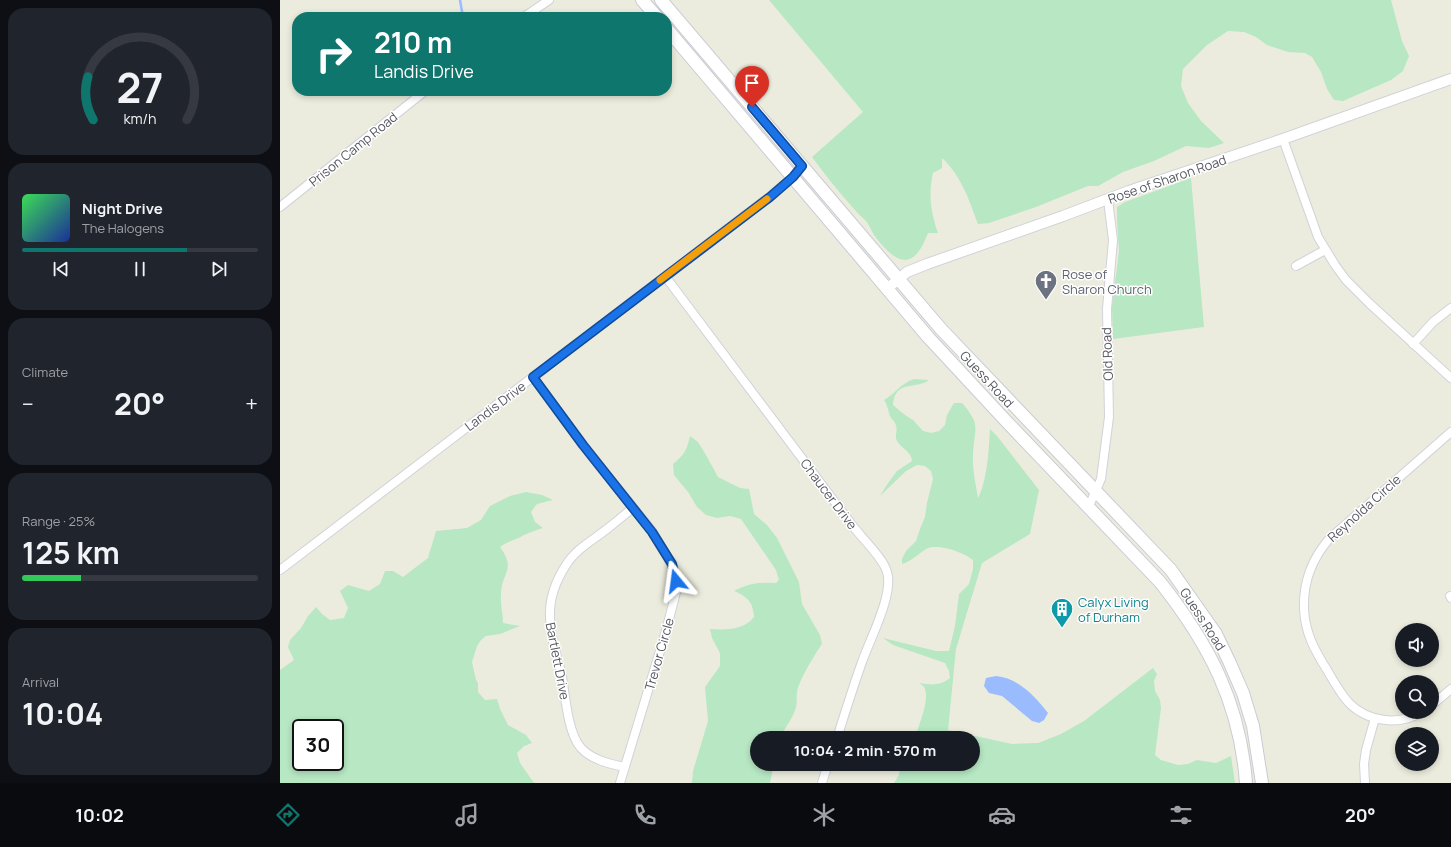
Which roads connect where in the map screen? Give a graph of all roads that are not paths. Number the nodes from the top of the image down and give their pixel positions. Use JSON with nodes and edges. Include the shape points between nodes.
{"nodes":[{"id":1,"x":550,"y":0,"type":"edge"},
{"id":2,"x":642,"y":0,"type":"edge"},
{"id":3,"x":661,"y":0,"type":"edge"},
{"id":4,"x":532,"y":12,"type":"edge"},
{"id":5,"x":652,"y":12,"type":"edge"},
{"id":6,"x":671,"y":12,"type":"edge"},
{"id":7,"x":672,"y":13,"type":"edge"},
{"id":8,"x":672,"y":35,"type":"edge"},
{"id":9,"x":1451,"y":79,"type":"edge"},
{"id":10,"x":419,"y":96,"type":"edge"},
{"id":11,"x":1283,"y":139,"type":"junction"},
{"id":12,"x":802,"y":166,"type":"junction"},
{"id":13,"x":793,"y":177,"type":"junction"},
{"id":14,"x":1108,"y":200,"type":"junction"},
{"id":15,"x":280,"y":207,"type":"edge"},
{"id":16,"x":1325,"y":250,"type":"junction"},
{"id":17,"x":1296,"y":266,"type":"dead end"},
{"id":18,"x":665,"y":276,"type":"junction"},
{"id":19,"x":898,"y":280,"type":"junction"},
{"id":20,"x":888,"y":288,"type":"junction"},
{"id":21,"x":1451,"y":308,"type":"edge"},
{"id":22,"x":1413,"y":344,"type":"junction"},
{"id":23,"x":533,"y":377,"type":"junction"},
{"id":24,"x":1451,"y":378,"type":"edge"},
{"id":25,"x":1451,"y":432,"type":"edge"},
{"id":26,"x":1095,"y":492,"type":"junction"},
{"id":27,"x":1089,"y":506,"type":"junction"},
{"id":28,"x":633,"y":508,"type":"junction"},
{"id":29,"x":280,"y":570,"type":"edge"},
{"id":30,"x":1451,"y":689,"type":"edge"},
{"id":31,"x":1439,"y":699,"type":"edge"},
{"id":32,"x":1375,"y":718,"type":"junction"},
{"id":33,"x":1402,"y":719,"type":"edge"},
{"id":34,"x":839,"y":731,"type":"edge"},
{"id":35,"x":625,"y":767,"type":"junction"},
{"id":36,"x":826,"y":771,"type":"edge"},
{"id":37,"x":620,"y":783,"type":"edge"},
{"id":38,"x":822,"y":783,"type":"edge"},
{"id":39,"x":1246,"y":783,"type":"edge"},
{"id":40,"x":1262,"y":783,"type":"edge"},
{"id":41,"x":1365,"y":783,"type":"edge"}],
"edges":[{"from":1,"to":4,"type":"street"},
{"from":2,"to":5,"type":"main road"},
{"from":3,"to":6,"type":"main road","name":"Guess Road"},
{"from":7,"to":12,"type":"main road","name":"Guess Road"},
{"from":8,"to":13,"type":"main road","name":"Guess Road"},
{"from":9,"to":11,"type":"street","name":"Rose of Sharon Road"},
{"from":10,"to":15,"type":"street","name":"Prison Camp Road"},
{"from":11,"to":14,"type":"street","name":"Rose of Sharon Road"},
{"from":11,"to":16,"type":"street","via":[[1314,227]]},
{"from":12,"to":13,"type":"street","name":"Landis Drive"},
{"from":12,"to":19,"type":"main road","name":"Guess Road"},
{"from":13,"to":18,"type":"street","name":"Landis Drive"},
{"from":13,"to":20,"type":"main road","name":"Guess Road"},
{"from":14,"to":19,"type":"street","name":"Rose of Sharon Road","via":[[907,272]]},
{"from":14,"to":26,"type":"street","name":"Old Road","via":[[1113,240],[1107,309],[1109,417],[1101,479]]},
{"from":16,"to":17,"type":"street"},
{"from":16,"to":22,"type":"street","via":[[1346,280]]},
{"from":18,"to":23,"type":"street","name":"Landis Drive"},
{"from":18,"to":34,"type":"street","name":"Chaucer Drive","via":[[852,526],[880,558],[887,571],[888,588],[882,609]]},
{"from":19,"to":20,"type":"street","name":"Rose of Sharon Road"},
{"from":19,"to":26,"type":"main road","name":"Guess Road","via":[[977,369]]},
{"from":20,"to":27,"type":"main road","name":"Guess Road","via":[[1006,421]]},
{"from":21,"to":22,"type":"street","via":[[1432,322]]},
{"from":22,"to":24,"type":"street"},
{"from":23,"to":28,"type":"street","name":"Trevor Circle"},
{"from":23,"to":29,"type":"street","name":"Landis Drive"},
{"from":25,"to":32,"type":"street","name":"Reynolda Circle","via":[[1329,539],[1314,560],[1306,584],[1305,622],[1311,642],[1343,695],[1356,709]]},
{"from":26,"to":27,"type":"street","name":"Old Road"},
{"from":26,"to":40,"type":"main road","name":"Guess Road","via":[[1171,570],[1216,634],[1243,693]]},
{"from":27,"to":39,"type":"main road","name":"Guess Road","via":[[1160,582],[1200,639],[1231,704],[1240,739]]},
{"from":28,"to":35,"type":"street","name":"Trevor Circle","via":[[672,564],[676,592]]},
{"from":28,"to":35,"type":"street","name":"Bartlett Drive","via":[[570,559],[554,588],[550,614],[550,627],[576,740],[580,748],[594,758]]},
{"from":30,"to":31,"type":"street"},
{"from":32,"to":33,"type":"street","name":"Reynolda Circle"},
{"from":32,"to":41,"type":"street","via":[[1365,757]]},
{"from":35,"to":37,"type":"street","name":"Trevor Circle"},
{"from":36,"to":38,"type":"street"}]}
